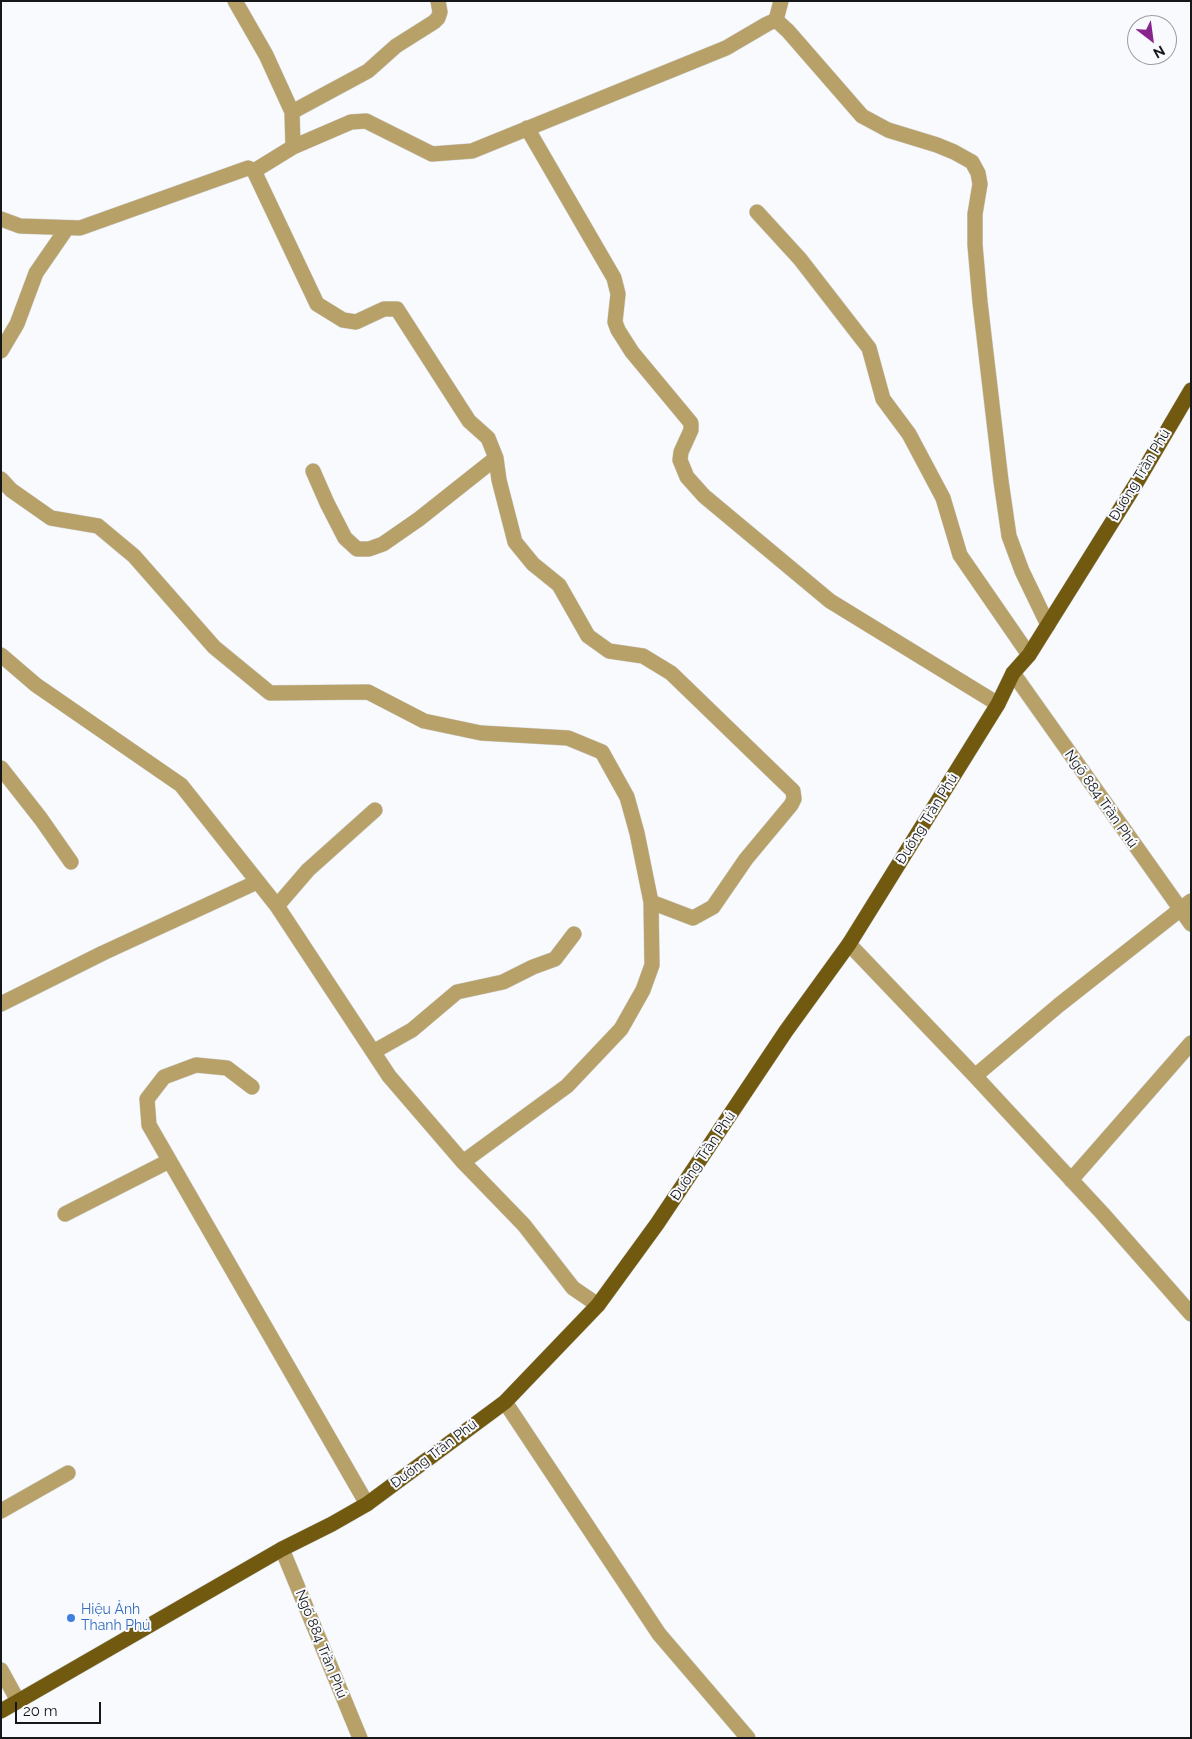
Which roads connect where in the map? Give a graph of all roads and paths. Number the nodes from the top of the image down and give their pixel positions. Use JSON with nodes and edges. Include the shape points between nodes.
{"nodes":[{"id":1,"x":235,"y":1,"type":"edge"},
{"id":2,"x":438,"y":1,"type":"edge"},
{"id":3,"x":781,"y":1,"type":"edge"},
{"id":4,"x":776,"y":20,"type":"junction"},
{"id":5,"x":292,"y":112,"type":"junction"},
{"id":6,"x":527,"y":128,"type":"junction"},
{"id":7,"x":293,"y":147,"type":"junction"},
{"id":8,"x":254,"y":171,"type":"junction"},
{"id":9,"x":756,"y":212,"type":"dead end"},
{"id":10,"x":1,"y":219,"type":"edge"},
{"id":11,"x":67,"y":228,"type":"junction"},
{"id":12,"x":1,"y":351,"type":"edge"},
{"id":13,"x":1191,"y":390,"type":"edge"},
{"id":14,"x":496,"y":458,"type":"junction"},
{"id":15,"x":313,"y":471,"type":"dead end"},
{"id":16,"x":1,"y":479,"type":"edge"},
{"id":17,"x":1048,"y":625,"type":"junction"},
{"id":18,"x":1029,"y":655,"type":"junction"},
{"id":19,"x":3,"y":662,"type":"edge"},
{"id":20,"x":1013,"y":673,"type":"junction"},
{"id":21,"x":998,"y":704,"type":"junction"},
{"id":22,"x":1,"y":768,"type":"edge"},
{"id":23,"x":375,"y":810,"type":"dead end"},
{"id":24,"x":71,"y":862,"type":"dead end"},
{"id":25,"x":257,"y":882,"type":"junction"},
{"id":26,"x":651,"y":902,"type":"junction"},
{"id":27,"x":1185,"y":905,"type":"edge"},
{"id":28,"x":276,"y":906,"type":"junction"},
{"id":29,"x":1191,"y":924,"type":"edge"},
{"id":30,"x":574,"y":934,"type":"dead end"},
{"id":31,"x":849,"y":944,"type":"junction"},
{"id":32,"x":1,"y":1004,"type":"edge"},
{"id":33,"x":1191,"y":1044,"type":"edge"},
{"id":34,"x":373,"y":1052,"type":"junction"},
{"id":35,"x":975,"y":1076,"type":"junction"},
{"id":36,"x":252,"y":1087,"type":"dead end"},
{"id":37,"x":169,"y":1161,"type":"junction"},
{"id":38,"x":463,"y":1162,"type":"junction"},
{"id":39,"x":1071,"y":1180,"type":"junction"},
{"id":40,"x":65,"y":1214,"type":"dead end"},
{"id":41,"x":598,"y":1305,"type":"junction"},
{"id":42,"x":1191,"y":1314,"type":"edge"},
{"id":43,"x":504,"y":1402,"type":"junction"},
{"id":44,"x":68,"y":1473,"type":"dead end"},
{"id":45,"x":367,"y":1504,"type":"junction"},
{"id":46,"x":1,"y":1511,"type":"edge"},
{"id":47,"x":282,"y":1549,"type":"junction"},
{"id":48,"x":1,"y":1670,"type":"edge"},
{"id":49,"x":18,"y":1701,"type":"junction"},
{"id":50,"x":1,"y":1711,"type":"edge"},
{"id":51,"x":360,"y":1738,"type":"edge"},
{"id":52,"x":748,"y":1738,"type":"edge"}],
"edges":[{"from":1,"to":5,"type":"street","via":[[266,55]]},
{"from":2,"to":5,"type":"street","via":[[440,12],[434,22],[396,46],[368,72]]},
{"from":3,"to":4,"type":"street"},
{"from":4,"to":6,"type":"street","via":[[726,48]]},
{"from":4,"to":17,"type":"street","via":[[862,116],[888,130],[954,152],[972,162],[978,172],[975,245],[1003,499],[1012,545]]},
{"from":5,"to":7,"type":"street"},
{"from":6,"to":7,"type":"street","via":[[472,151],[432,154],[366,120],[351,122]]},
{"from":6,"to":21,"type":"street","via":[[614,278],[618,294],[615,322],[618,330],[632,352],[691,423],[680,460],[687,477],[704,496],[830,601]]},
{"from":7,"to":8,"type":"street"},
{"from":8,"to":11,"type":"street","via":[[248,168],[80,228]]},
{"from":8,"to":14,"type":"street","via":[[317,304],[343,320],[356,322],[384,309],[397,309],[469,421],[488,438]]},
{"from":9,"to":18,"type":"street","via":[[800,259],[869,348],[883,399],[909,434],[943,498],[960,555]]},
{"from":10,"to":11,"type":"street","via":[[20,226]]},
{"from":11,"to":12,"type":"street","via":[[36,273],[17,324]]},
{"from":13,"to":17,"type":"main road","name":"Đường Trần Phú"},
{"from":14,"to":15,"type":"street","via":[[419,519],[383,544],[369,549],[357,549],[346,538]]},
{"from":14,"to":26,"type":"street","via":[[516,542],[533,564],[559,585],[588,636],[609,651],[643,656],[671,673],[789,785],[795,795],[791,805],[746,859],[713,907],[693,918]]},
{"from":16,"to":26,"type":"street","via":[[11,490],[51,518],[98,526],[134,556],[214,647],[270,693],[368,692],[424,721],[481,733],[568,738],[602,752],[628,796]]},
{"from":17,"to":18,"type":"main road","name":"Đường Trần Phú"},
{"from":18,"to":20,"type":"main road","name":"Đường Trần Phú"},
{"from":19,"to":25,"type":"street","via":[[181,785]]},
{"from":20,"to":21,"type":"main road","name":"Đường Trần Phú"},
{"from":20,"to":27,"type":"street","name":"Ngõ 884 Trần Phú"},
{"from":21,"to":31,"type":"main road","name":"Đường Trần Phú"},
{"from":22,"to":24,"type":"street"},
{"from":23,"to":28,"type":"street","via":[[308,870]]},
{"from":25,"to":28,"type":"street"},
{"from":25,"to":32,"type":"street","via":[[102,953]]},
{"from":26,"to":38,"type":"street","via":[[652,965],[622,1029],[567,1086]]},
{"from":27,"to":29,"type":"street","name":"Ngõ 884 Trần Phú"},
{"from":27,"to":35,"type":"street"},
{"from":28,"to":34,"type":"street"},
{"from":30,"to":34,"type":"street","via":[[555,959],[503,982],[457,992],[412,1030]]},
{"from":31,"to":35,"type":"street"},
{"from":31,"to":41,"type":"main road","name":"Đường Trần Phú"},
{"from":33,"to":39,"type":"street"},
{"from":34,"to":38,"type":"street","via":[[389,1076]]},
{"from":35,"to":39,"type":"street"},
{"from":36,"to":37,"type":"street","via":[[227,1068],[196,1065],[164,1077],[147,1099],[149,1124]]},
{"from":37,"to":40,"type":"street"},
{"from":37,"to":45,"type":"street"},
{"from":38,"to":41,"type":"street","via":[[524,1225],[573,1288]]},
{"from":39,"to":42,"type":"street"},
{"from":41,"to":43,"type":"main road","name":"Đường Trần Phú"},
{"from":43,"to":45,"type":"main road","name":"Đường Trần Phú"},
{"from":43,"to":52,"type":"street","via":[[659,1634]]},
{"from":44,"to":46,"type":"street"},
{"from":45,"to":47,"type":"main road","name":"Đường Trần Phú"},
{"from":47,"to":49,"type":"main road","name":"Đường Trần Phú"},
{"from":47,"to":51,"type":"street","name":"Ngõ 884 Trần Phú"},
{"from":48,"to":49,"type":"street"},
{"from":49,"to":50,"type":"main road","name":"Đường Trần Phú"}]}
